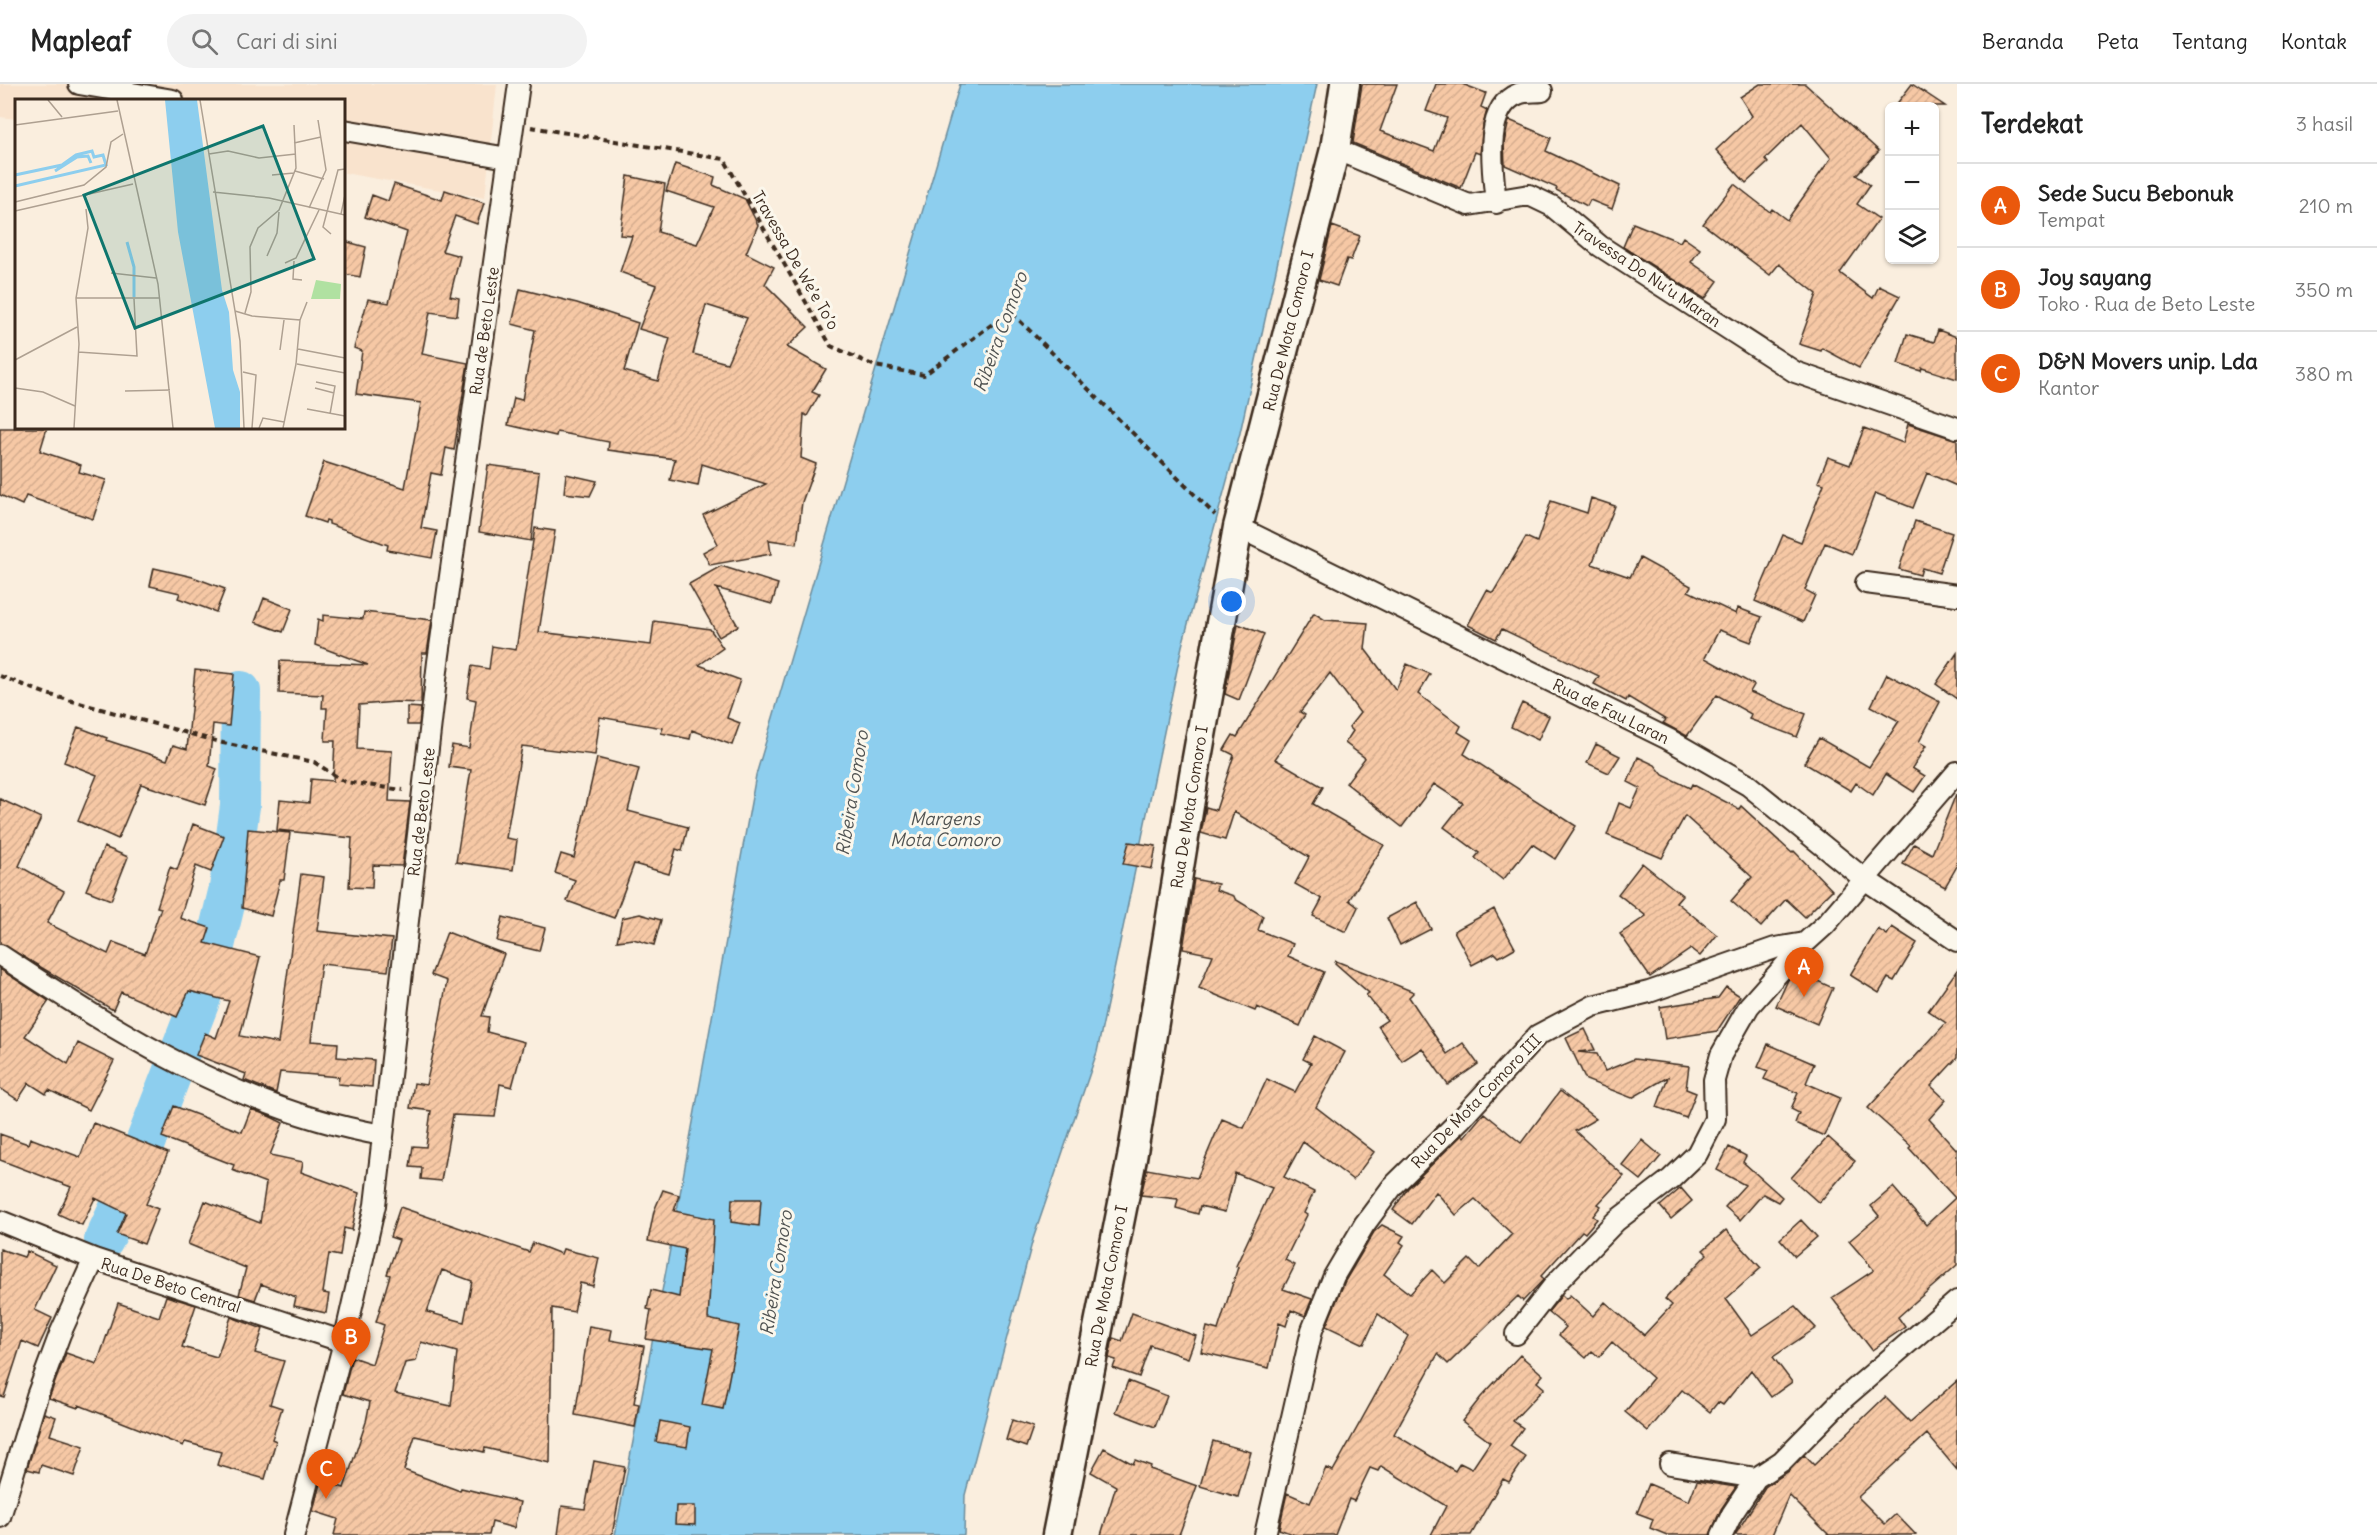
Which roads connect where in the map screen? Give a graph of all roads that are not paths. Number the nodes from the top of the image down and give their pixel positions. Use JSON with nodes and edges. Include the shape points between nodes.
{"nodes":[{"id":1,"x":79,"y":84,"type":"edge"},
{"id":2,"x":519,"y":84,"type":"edge"},
{"id":3,"x":1345,"y":84,"type":"edge"},
{"id":4,"x":1542,"y":91,"type":"dead end"},
{"id":5,"x":167,"y":99,"type":"edge"},
{"id":6,"x":345,"y":130,"type":"edge"},
{"id":7,"x":1335,"y":149,"type":"junction"},
{"id":8,"x":508,"y":158,"type":"junction"},
{"id":9,"x":1496,"y":202,"type":"junction"},
{"id":10,"x":1957,"y":428,"type":"edge"},
{"id":11,"x":1228,"y":522,"type":"junction"},
{"id":12,"x":1866,"y":584,"type":"dead end"},
{"id":13,"x":1957,"y":595,"type":"edge"},
{"id":14,"x":1957,"y":772,"type":"edge"},
{"id":15,"x":1863,"y":878,"type":"junction"},
{"id":16,"x":1957,"y":941,"type":"edge"},
{"id":17,"x":1805,"y":943,"type":"junction"},
{"id":18,"x":0,"y":955,"type":"edge"},
{"id":19,"x":384,"y":1135,"type":"junction"},
{"id":20,"x":0,"y":1221,"type":"edge"},
{"id":21,"x":94,"y":1259,"type":"junction"},
{"id":22,"x":1957,"y":1301,"type":"edge"},
{"id":23,"x":1516,"y":1334,"type":"dead end"},
{"id":24,"x":344,"y":1342,"type":"junction"},
{"id":25,"x":1670,"y":1464,"type":"dead end"},
{"id":26,"x":1756,"y":1478,"type":"junction"},
{"id":27,"x":0,"y":1517,"type":"edge"},
{"id":28,"x":294,"y":1535,"type":"edge"},
{"id":29,"x":1057,"y":1535,"type":"edge"},
{"id":30,"x":1265,"y":1535,"type":"edge"},
{"id":31,"x":1722,"y":1535,"type":"edge"}],
"edges":[{"from":1,"to":5,"type":"street"},
{"from":2,"to":8,"type":"street","name":"Rua de Beto Leste"},
{"from":3,"to":7,"type":"street","name":"Rua De Mota Comoro I"},
{"from":4,"to":9,"type":"street","via":[[1519,93],[1503,104],[1493,130]]},
{"from":6,"to":8,"type":"street"},
{"from":7,"to":9,"type":"street","name":"Travessa Do Nu’u Maran","via":[[1455,202]]},
{"from":7,"to":11,"type":"street","name":"Rua De Mota Comoro I"},
{"from":8,"to":19,"type":"street","name":"Rua de Beto Leste","via":[[438,662]]},
{"from":9,"to":10,"type":"street","name":"Travessa Do Nu’u Maran","via":[[1529,195],[1552,206],[1600,246],[1796,372]]},
{"from":11,"to":15,"type":"street","name":"Rua de Fau Laran","via":[[1668,739],[1748,785]]},
{"from":11,"to":29,"type":"street","name":"Rua De Mota Comoro I","via":[[1194,775],[1132,1158]]},
{"from":12,"to":13,"type":"street"},
{"from":14,"to":15,"type":"street"},
{"from":15,"to":16,"type":"street","name":"Rua de Fau Laran"},
{"from":15,"to":17,"type":"street","via":[[1826,924]]},
{"from":17,"to":23,"type":"street","via":[[1749,1006],[1721,1055],[1714,1080],[1715,1119],[1697,1154],[1616,1221],[1555,1284]]},
{"from":17,"to":30,"type":"street","name":"Rua De Mota Comoro III","via":[[1775,948],[1649,992],[1593,1006],[1538,1035],[1393,1186],[1334,1276],[1312,1330]]},
{"from":18,"to":19,"type":"street","via":[[94,1017],[210,1078],[285,1110],[344,1128]]},
{"from":19,"to":24,"type":"street","name":"Rua de Beto Leste","via":[[375,1204]]},
{"from":20,"to":21,"type":"street","name":"Rua De Beto Central"},
{"from":21,"to":24,"type":"street","name":"Rua De Beto Central"},
{"from":21,"to":27,"type":"street","via":[[37,1396]]},
{"from":22,"to":26,"type":"street","via":[[1843,1399],[1782,1461]]},
{"from":24,"to":28,"type":"street","name":"Rua de Beto Leste"},
{"from":25,"to":26,"type":"street"},
{"from":26,"to":31,"type":"street"}]}
